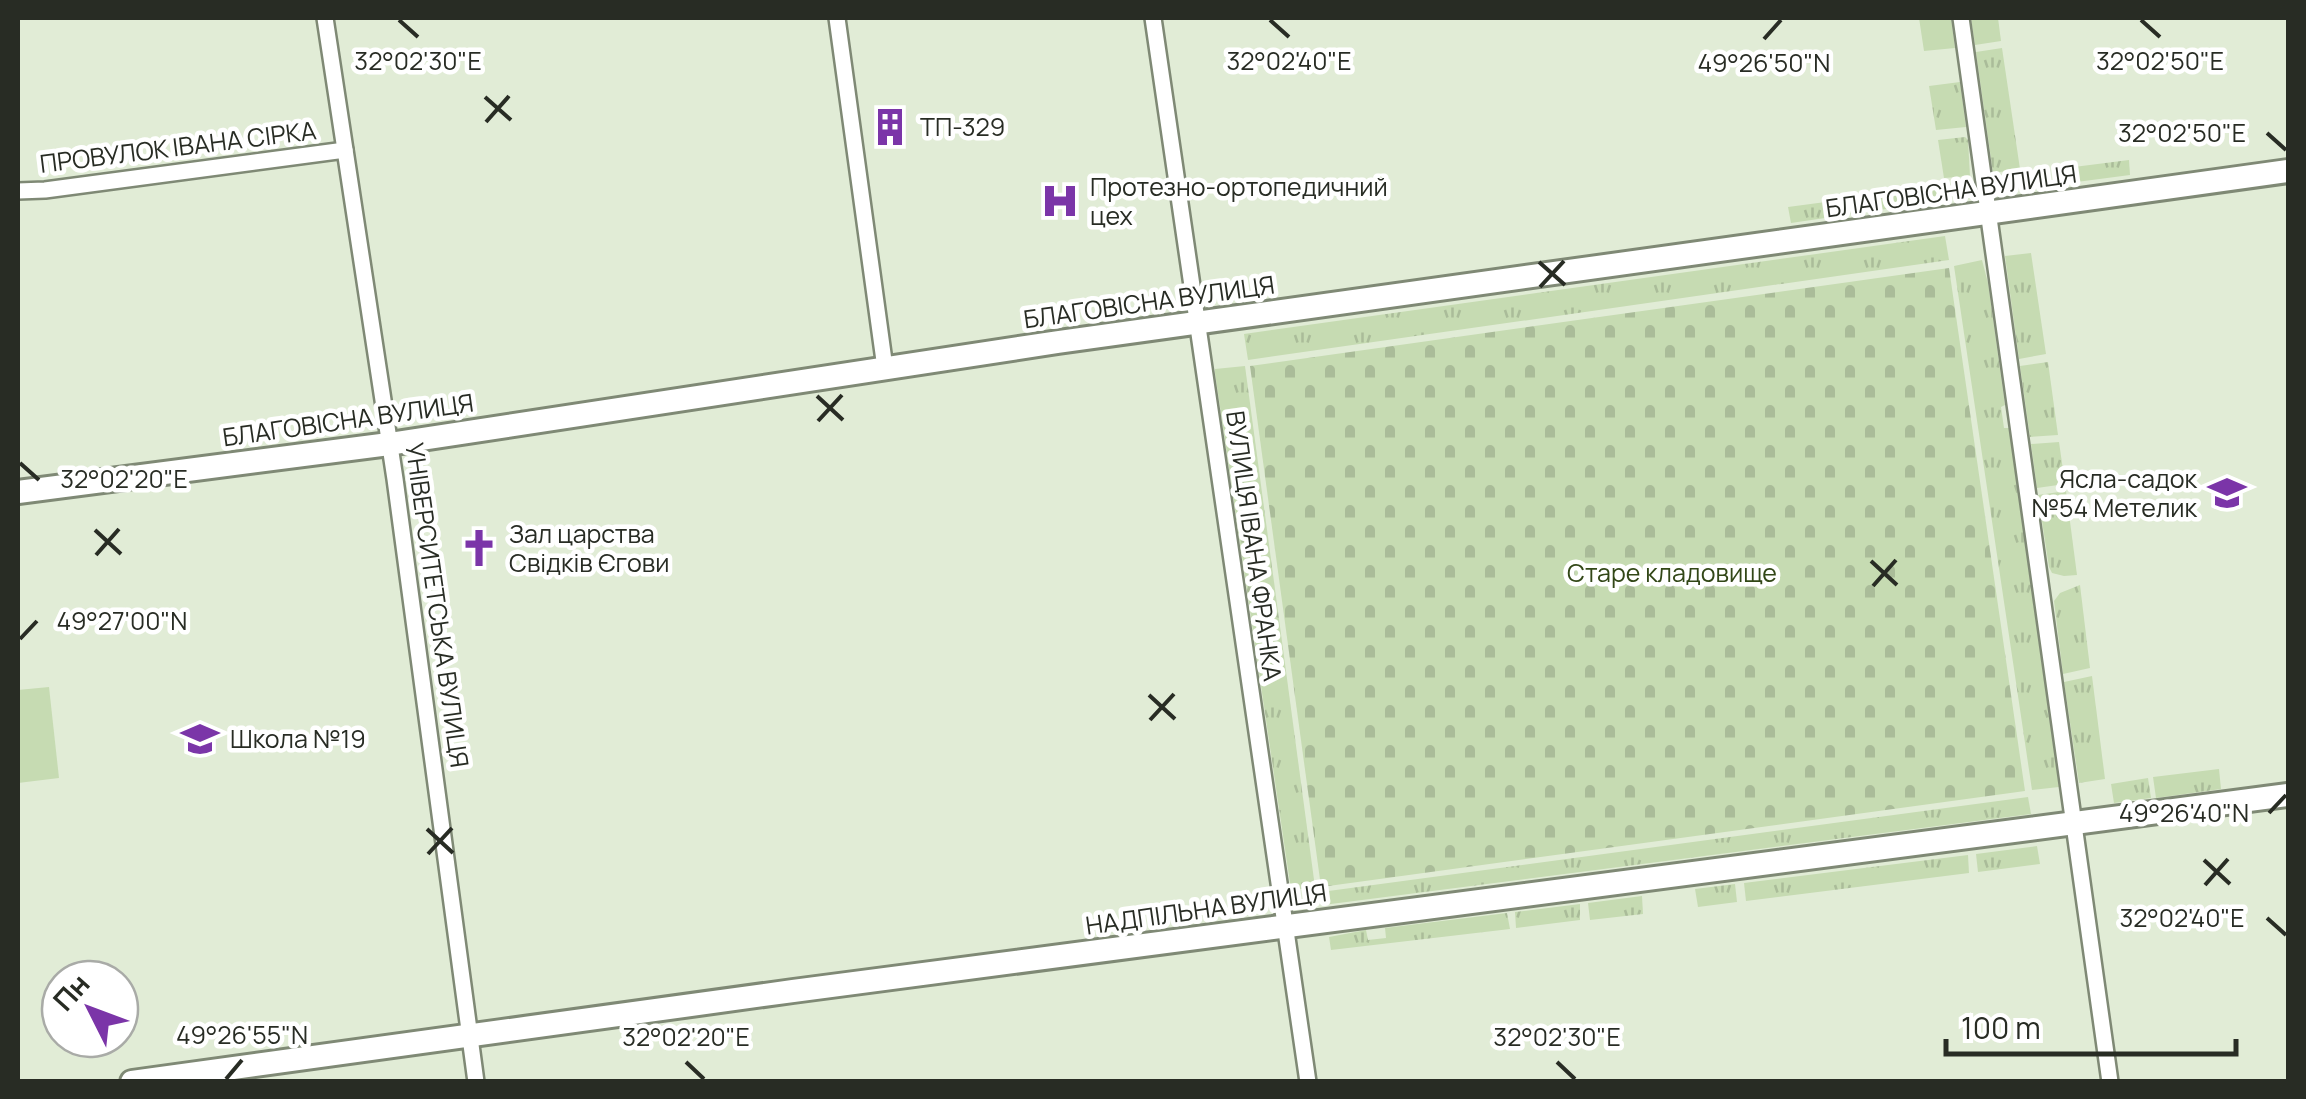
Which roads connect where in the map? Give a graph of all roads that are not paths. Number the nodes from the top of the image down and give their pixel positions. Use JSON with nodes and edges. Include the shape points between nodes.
{"nodes":[{"id":1,"x":325,"y":18,"type":"edge"},
{"id":2,"x":838,"y":18,"type":"edge"},
{"id":3,"x":1153,"y":18,"type":"edge"},
{"id":4,"x":1960,"y":18,"type":"edge"},
{"id":5,"x":345,"y":150,"type":"junction"},
{"id":6,"x":2288,"y":172,"type":"edge"},
{"id":7,"x":18,"y":190,"type":"edge"},
{"id":8,"x":1988,"y":213,"type":"junction"},
{"id":9,"x":1198,"y":324,"type":"junction"},
{"id":10,"x":884,"y":368,"type":"junction"},
{"id":11,"x":389,"y":444,"type":"junction"},
{"id":12,"x":18,"y":492,"type":"edge"},
{"id":13,"x":2288,"y":795,"type":"edge"},
{"id":14,"x":2074,"y":824,"type":"junction"},
{"id":15,"x":1285,"y":926,"type":"junction"},
{"id":16,"x":471,"y":1035,"type":"junction"},
{"id":17,"x":132,"y":1082,"type":"edge"},
{"id":18,"x":476,"y":1082,"type":"edge"},
{"id":19,"x":1308,"y":1082,"type":"edge"},
{"id":20,"x":2110,"y":1082,"type":"edge"}],
"edges":[{"from":1,"to":5,"type":"street","name":"УНІВЕРСИТЕТСЬКА ВУЛИЦЯ"},
{"from":2,"to":10,"type":"street"},
{"from":3,"to":9,"type":"street","name":"ВУЛИЦЯ ІВАНА ФРАНКА"},
{"from":4,"to":8,"type":"street"},
{"from":5,"to":7,"type":"street","name":"ПРОВУЛОК ІВАНА СІРКА"},
{"from":5,"to":11,"type":"street","name":"УНІВЕРСИТЕТСЬКА ВУЛИЦЯ"},
{"from":6,"to":8,"type":"main road","name":"БЛАГОВІСНА ВУЛИЦЯ"},
{"from":8,"to":9,"type":"main road","name":"БЛАГОВІСНА ВУЛИЦЯ"},
{"from":8,"to":14,"type":"street"},
{"from":9,"to":10,"type":"main road","name":"БЛАГОВІСНА ВУЛИЦЯ"},
{"from":9,"to":15,"type":"street","name":"ВУЛИЦЯ ІВАНА ФРАНКА"},
{"from":10,"to":11,"type":"main road","name":"БЛАГОВІСНА ВУЛИЦЯ"},
{"from":11,"to":12,"type":"main road","name":"БЛАГОВІСНА ВУЛИЦЯ"},
{"from":11,"to":16,"type":"street","name":"УНІВЕРСИТЕТСЬКА ВУЛИЦЯ"},
{"from":13,"to":14,"type":"main road","name":"НАДПІЛЬНА ВУЛИЦЯ"},
{"from":14,"to":15,"type":"main road","name":"НАДПІЛЬНА ВУЛИЦЯ"},
{"from":14,"to":20,"type":"street"},
{"from":15,"to":16,"type":"main road","name":"НАДПІЛЬНА ВУЛИЦЯ"},
{"from":15,"to":19,"type":"street","name":"ВУЛИЦЯ ІВАНА ФРАНКА"},
{"from":16,"to":17,"type":"main road","name":"НАДПІЛЬНА ВУЛИЦЯ"},
{"from":16,"to":18,"type":"street","name":"УНІВЕРСИТЕТСЬКА ВУЛИЦЯ"}]}
